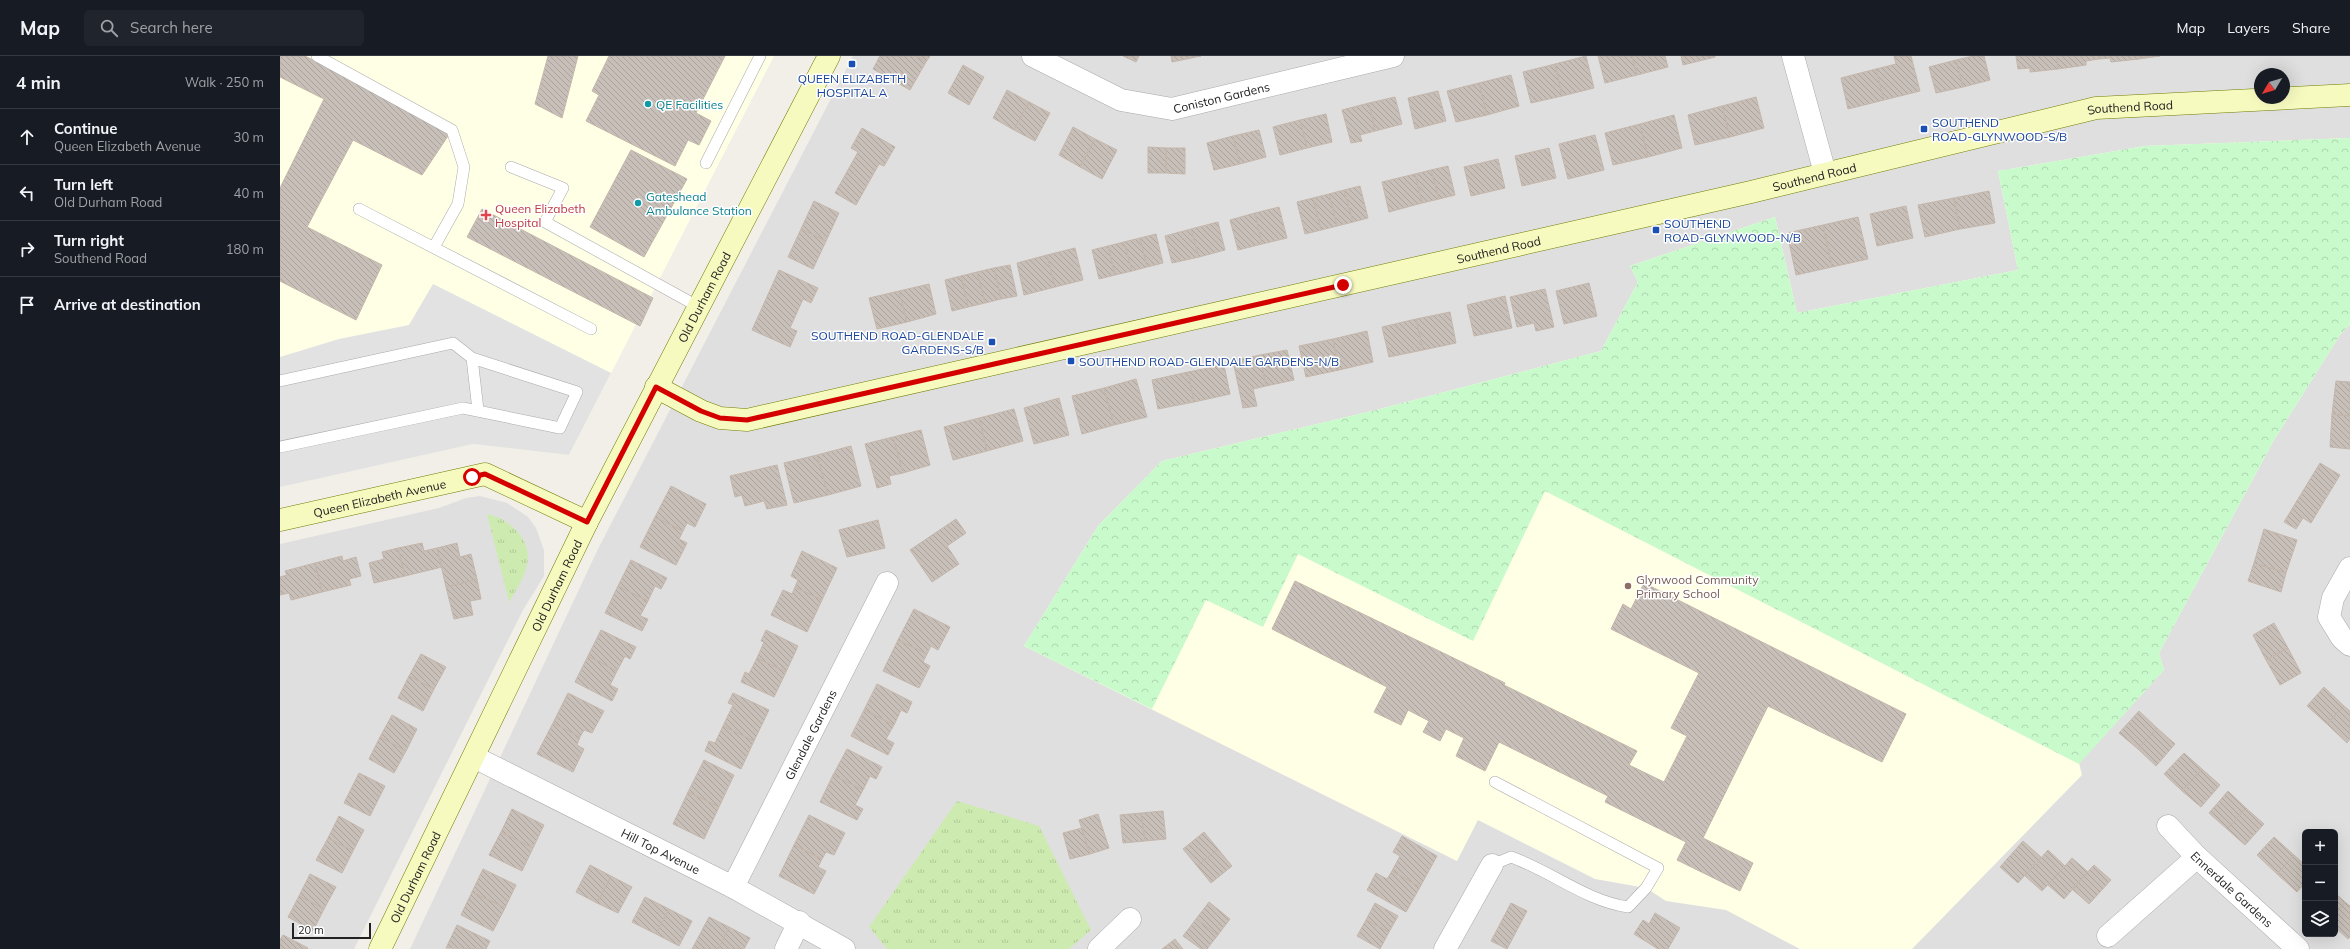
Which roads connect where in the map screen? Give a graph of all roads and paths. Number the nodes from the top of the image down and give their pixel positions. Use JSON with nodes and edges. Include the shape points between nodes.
{"nodes":[{"id":1,"x":317,"y":56,"type":"edge"},
{"id":2,"x":760,"y":56,"type":"edge"},
{"id":3,"x":829,"y":56,"type":"edge"},
{"id":4,"x":1033,"y":56,"type":"edge"},
{"id":5,"x":1393,"y":56,"type":"edge"},
{"id":6,"x":1792,"y":56,"type":"edge"},
{"id":7,"x":2350,"y":95,"type":"edge"},
{"id":8,"x":706,"y":163,"type":"dead end"},
{"id":9,"x":511,"y":167,"type":"dead end"},
{"id":10,"x":1825,"y":173,"type":"junction"},
{"id":11,"x":360,"y":209,"type":"dead end"},
{"id":12,"x":434,"y":247,"type":"junction"},
{"id":13,"x":699,"y":306,"type":"junction"},
{"id":14,"x":591,"y":329,"type":"dead end"},
{"id":15,"x":472,"y":358,"type":"junction"},
{"id":16,"x":280,"y":381,"type":"edge"},
{"id":17,"x":656,"y":387,"type":"junction"},
{"id":18,"x":478,"y":410,"type":"junction"},
{"id":19,"x":280,"y":447,"type":"edge"},
{"id":20,"x":280,"y":520,"type":"edge"},
{"id":21,"x":587,"y":522,"type":"junction"},
{"id":22,"x":2350,"y":568,"type":"edge"},
{"id":23,"x":887,"y":583,"type":"dead end"},
{"id":24,"x":2350,"y":645,"type":"edge"},
{"id":25,"x":474,"y":757,"type":"junction"},
{"id":26,"x":1495,"y":782,"type":"dead end"},
{"id":27,"x":2168,"y":826,"type":"dead end"},
{"id":28,"x":2197,"y":857,"type":"junction"},
{"id":29,"x":1492,"y":865,"type":"joint"},
{"id":30,"x":733,"y":887,"type":"junction"},
{"id":31,"x":1130,"y":919,"type":"dead end"},
{"id":32,"x":799,"y":922,"type":"junction"},
{"id":33,"x":2108,"y":936,"type":"dead end"},
{"id":34,"x":380,"y":949,"type":"edge"},
{"id":35,"x":786,"y":949,"type":"edge"},
{"id":36,"x":844,"y":949,"type":"edge"},
{"id":37,"x":1098,"y":949,"type":"edge"},
{"id":38,"x":1444,"y":949,"type":"edge"},
{"id":39,"x":2298,"y":949,"type":"edge"}],
"edges":[{"from":1,"to":12,"type":"lane","via":[[452,130],[464,167],[458,204]]},
{"from":2,"to":8,"type":"lane"},
{"from":3,"to":13,"type":"street","name":"Old Durham Road"},
{"from":4,"to":5,"type":"street","name":"Coniston Gardens","via":[[1121,100],[1172,109]]},
{"from":6,"to":10,"type":"street"},
{"from":7,"to":10,"type":"street","name":"Southend Road","via":[[2096,108]]},
{"from":9,"to":13,"type":"lane","via":[[563,188],[545,222]]},
{"from":10,"to":17,"type":"street","name":"Southend Road","via":[[747,420],[720,418]]},
{"from":11,"to":12,"type":"lane"},
{"from":12,"to":14,"type":"lane"},
{"from":13,"to":17,"type":"street","name":"Old Durham Road"},
{"from":15,"to":16,"type":"lane","via":[[453,343]]},
{"from":15,"to":18,"type":"lane"},
{"from":15,"to":18,"type":"lane","via":[[577,392],[560,428]]},
{"from":17,"to":21,"type":"street","name":"Old Durham Road"},
{"from":18,"to":19,"type":"lane","via":[[463,408]]},
{"from":20,"to":21,"type":"street","name":"Queen Elizabeth Avenue","via":[[485,474]]},
{"from":21,"to":25,"type":"street","name":"Old Durham Road"},
{"from":22,"to":24,"type":"street","via":[[2333,598],[2329,617],[2342,638]]},
{"from":23,"to":30,"type":"street","name":"Glendale Gardens"},
{"from":25,"to":30,"type":"street","name":"Hill Top Avenue"},
{"from":25,"to":34,"type":"street","name":"Old Durham Road"},
{"from":26,"to":29,"type":"lane","via":[[1658,868],[1646,888],[1628,907],[1609,904],[1511,857]]},
{"from":27,"to":28,"type":"street","name":"Ennerdale Gardens"},
{"from":28,"to":33,"type":"street"},
{"from":28,"to":39,"type":"street","name":"Ennerdale Gardens"},
{"from":29,"to":38,"type":"street"},
{"from":30,"to":32,"type":"street","name":"Hill Top Avenue"},
{"from":31,"to":37,"type":"street"},
{"from":32,"to":35,"type":"street"},
{"from":32,"to":36,"type":"street","name":"Hill Top Avenue"}]}
